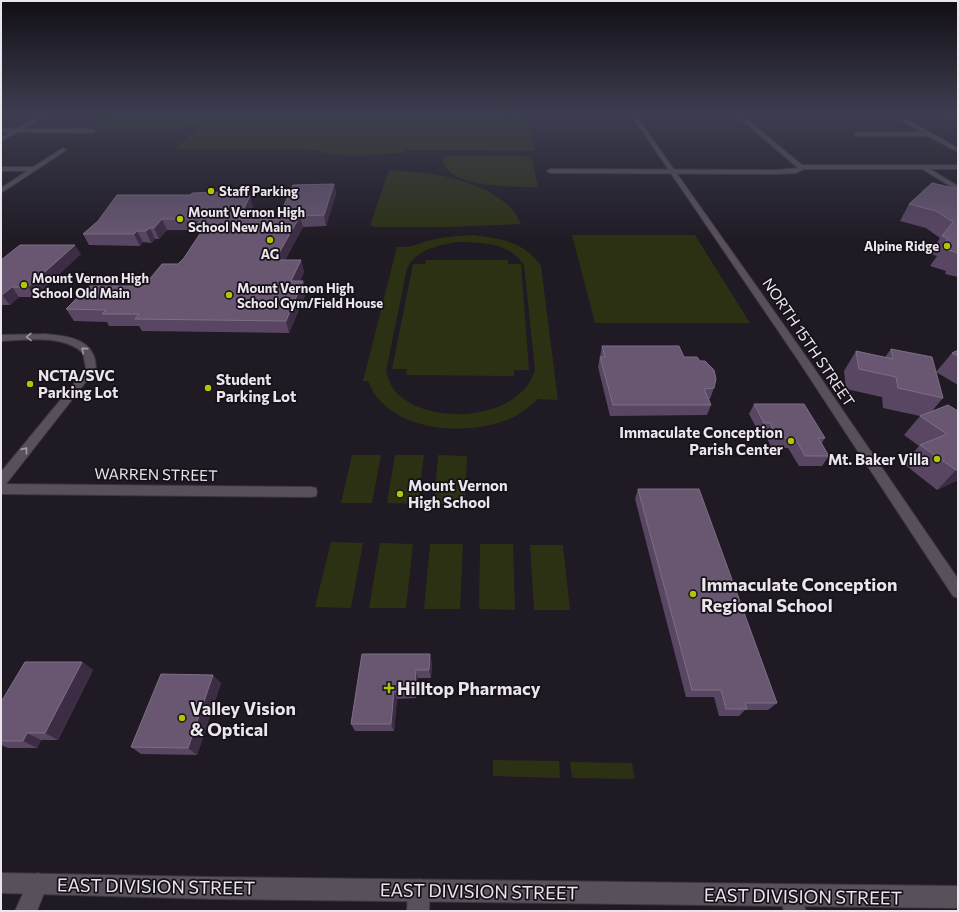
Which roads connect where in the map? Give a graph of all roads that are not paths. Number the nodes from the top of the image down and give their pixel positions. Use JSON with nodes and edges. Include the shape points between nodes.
{"nodes":[{"id":1,"x":55,"y":156,"type":"edge"},
{"id":2,"x":660,"y":156,"type":"edge"},
{"id":3,"x":787,"y":156,"type":"edge"},
{"id":4,"x":800,"y":166,"type":"junction"},
{"id":5,"x":923,"y":167,"type":"junction"},
{"id":6,"x":958,"y":167,"type":"edge"},
{"id":7,"x":1,"y":169,"type":"edge"},
{"id":8,"x":35,"y":169,"type":"junction"},
{"id":9,"x":550,"y":171,"type":"dead end"},
{"id":10,"x":671,"y":172,"type":"junction"},
{"id":11,"x":958,"y":189,"type":"edge"},
{"id":12,"x":1,"y":192,"type":"edge"},
{"id":13,"x":1,"y":338,"type":"edge"},
{"id":14,"x":1,"y":481,"type":"edge"},
{"id":15,"x":1,"y":489,"type":"edge"},
{"id":16,"x":311,"y":492,"type":"dead end"},
{"id":17,"x":958,"y":591,"type":"edge"},
{"id":18,"x":1,"y":883,"type":"edge"},
{"id":19,"x":38,"y":883,"type":"junction"},
{"id":20,"x":419,"y":890,"type":"junction"},
{"id":21,"x":958,"y":897,"type":"edge"},
{"id":22,"x":793,"y":903,"type":"edge"},
{"id":23,"x":26,"y":911,"type":"edge"},
{"id":24,"x":418,"y":911,"type":"edge"}],
"edges":[{"from":1,"to":8,"type":"street"},
{"from":2,"to":10,"type":"street","name":"NORTH 15TH STREET"},
{"from":3,"to":4,"type":"street"},
{"from":4,"to":5,"type":"street"},
{"from":4,"to":10,"type":"street","via":[[801,169],[796,171],[777,172]]},
{"from":5,"to":6,"type":"street"},
{"from":5,"to":11,"type":"street"},
{"from":7,"to":8,"type":"street"},
{"from":8,"to":12,"type":"street"},
{"from":9,"to":10,"type":"street"},
{"from":10,"to":17,"type":"street","name":"NORTH 15TH STREET","via":[[806,364]]},
{"from":14,"to":13,"type":"street","one_way":true,"via":[[91,369],[91,361],[85,349],[73,343],[57,338]]},
{"from":15,"to":16,"type":"street","name":"WARREN STREET"},
{"from":18,"to":19,"type":"street","name":"EAST DIVISION STREET"},
{"from":19,"to":20,"type":"street","name":"EAST DIVISION STREET"},
{"from":19,"to":23,"type":"street"},
{"from":20,"to":22,"type":"street","name":"EAST DIVISION STREET"},
{"from":20,"to":24,"type":"street"},
{"from":21,"to":22,"type":"street","name":"EAST DIVISION STREET"}]}
